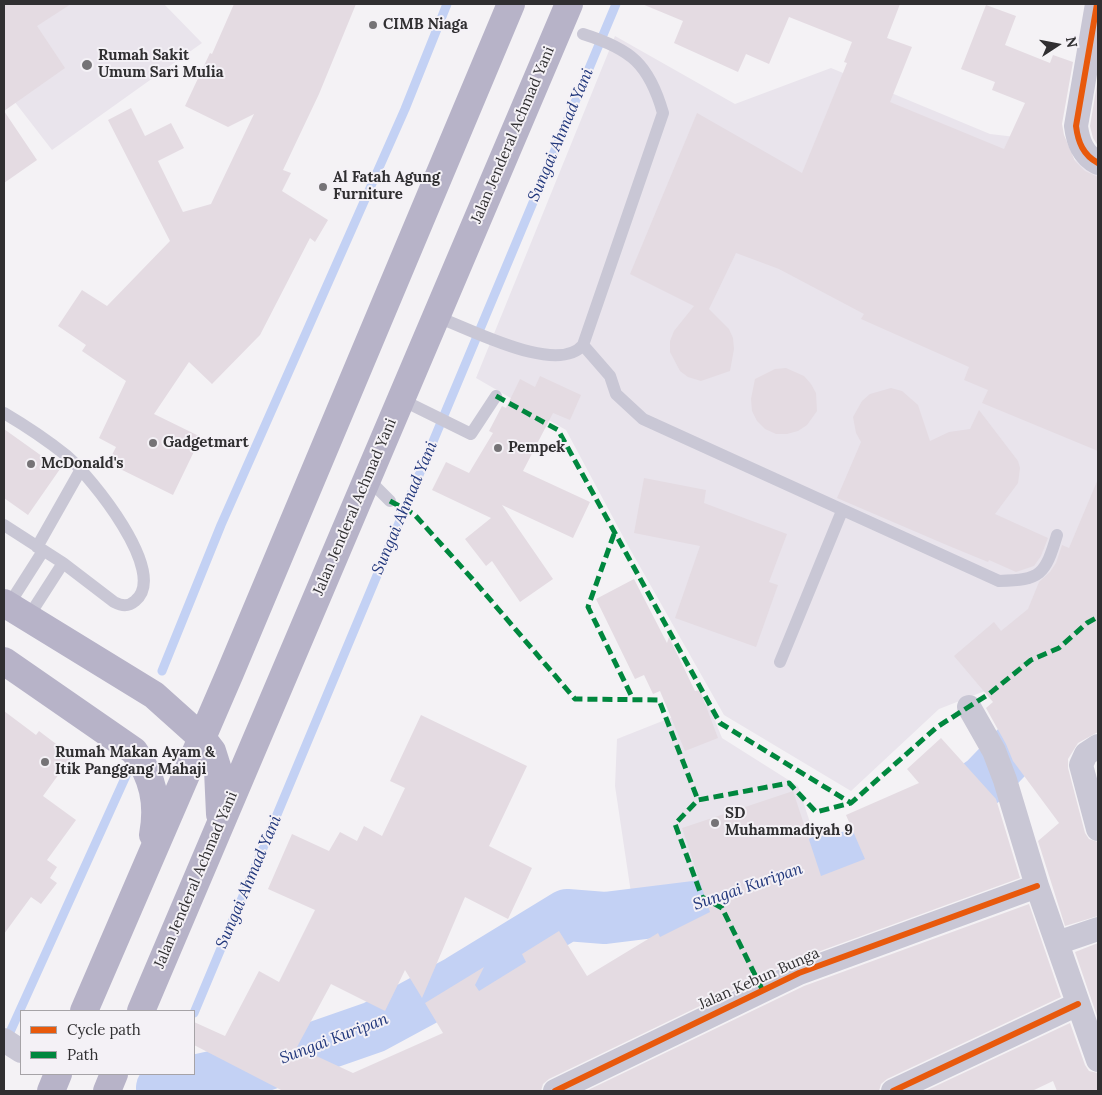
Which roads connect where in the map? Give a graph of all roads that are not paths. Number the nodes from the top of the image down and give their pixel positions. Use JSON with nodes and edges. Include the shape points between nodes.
{"nodes":[{"id":1,"x":511,"y":4,"type":"edge"},
{"id":2,"x":569,"y":4,"type":"edge"},
{"id":3,"x":1097,"y":4,"type":"edge"},
{"id":4,"x":583,"y":34,"type":"dead end"},
{"id":5,"x":1098,"y":163,"type":"edge"},
{"id":6,"x":437,"y":316,"type":"junction"},
{"id":7,"x":583,"y":345,"type":"junction"},
{"id":8,"x":496,"y":396,"type":"dead end"},
{"id":9,"x":400,"y":399,"type":"junction"},
{"id":10,"x":4,"y":413,"type":"edge"},
{"id":11,"x":80,"y":471,"type":"junction"},
{"id":12,"x":367,"y":478,"type":"junction"},
{"id":13,"x":390,"y":501,"type":"dead end"},
{"id":14,"x":842,"y":511,"type":"junction"},
{"id":15,"x":4,"y":525,"type":"edge"},
{"id":16,"x":1057,"y":535,"type":"dead end"},
{"id":17,"x":40,"y":549,"type":"junction"},
{"id":18,"x":63,"y":563,"type":"junction"},
{"id":19,"x":13,"y":609,"type":"edge"},
{"id":20,"x":4,"y":661,"type":"edge"},
{"id":21,"x":780,"y":662,"type":"dead end"},
{"id":22,"x":969,"y":707,"type":"dead end"},
{"id":23,"x":202,"y":738,"type":"junction"},
{"id":24,"x":1098,"y":746,"type":"edge"},
{"id":25,"x":220,"y":823,"type":"junction"},
{"id":26,"x":1098,"y":829,"type":"edge"},
{"id":27,"x":148,"y":861,"type":"junction"},
{"id":28,"x":1037,"y":886,"type":"junction"},
{"id":29,"x":1098,"y":929,"type":"edge"},
{"id":30,"x":1057,"y":943,"type":"junction"},
{"id":31,"x":1078,"y":1004,"type":"junction"},
{"id":32,"x":84,"y":1010,"type":"edge"},
{"id":33,"x":141,"y":1010,"type":"edge"},
{"id":34,"x":4,"y":1040,"type":"edge"},
{"id":35,"x":20,"y":1050,"type":"edge"},
{"id":36,"x":1098,"y":1060,"type":"edge"},
{"id":37,"x":58,"y":1075,"type":"edge"},
{"id":38,"x":114,"y":1075,"type":"edge"},
{"id":39,"x":51,"y":1091,"type":"edge"},
{"id":40,"x":107,"y":1091,"type":"edge"},
{"id":41,"x":555,"y":1091,"type":"edge"},
{"id":42,"x":893,"y":1091,"type":"edge"}],
"edges":[{"from":1,"to":23,"type":"highway"},
{"from":2,"to":6,"type":"highway","name":"Jalan Jenderal Achmad Yani"},
{"from":3,"to":5,"type":"street","via":[[1076,126],[1083,150]]},
{"from":4,"to":7,"type":"lane","via":[[630,54],[655,87],[662,113]]},
{"from":6,"to":7,"type":"lane","via":[[515,348],[562,356],[576,352]]},
{"from":6,"to":9,"type":"highway","name":"Jalan Jenderal Achmad Yani"},
{"from":7,"to":14,"type":"lane","via":[[610,376],[616,394],[644,419]]},
{"from":8,"to":9,"type":"lane","via":[[471,434]]},
{"from":9,"to":12,"type":"highway","name":"Jalan Jenderal Achmad Yani"},
{"from":10,"to":11,"type":"lane","via":[[40,435]]},
{"from":11,"to":17,"type":"lane"},
{"from":11,"to":18,"type":"lane","via":[[100,493],[128,534],[142,564],[142,594],[122,606]]},
{"from":12,"to":13,"type":"lane"},
{"from":12,"to":25,"type":"highway","name":"Jalan Jenderal Achmad Yani"},
{"from":14,"to":16,"type":"lane","via":[[999,581],[1026,580],[1036,575],[1049,562]]},
{"from":14,"to":21,"type":"lane"},
{"from":15,"to":17,"type":"lane"},
{"from":17,"to":18,"type":"lane"},
{"from":17,"to":19,"type":"lane"},
{"from":18,"to":19,"type":"lane"},
{"from":19,"to":23,"type":"highway","via":[[154,695]]},
{"from":20,"to":27,"type":"highway","via":[[134,751],[145,766],[155,793],[155,822]]},
{"from":22,"to":28,"type":"street","via":[[994,751]]},
{"from":23,"to":25,"type":"highway","via":[[212,751],[218,770]]},
{"from":23,"to":27,"type":"highway"},
{"from":24,"to":26,"type":"street","via":[[1086,754],[1081,765]]},
{"from":25,"to":33,"type":"highway","name":"Jalan Jenderal Achmad Yani"},
{"from":27,"to":32,"type":"highway"},
{"from":28,"to":30,"type":"street"},
{"from":28,"to":41,"type":"street","name":"Jalan Kebun Bunga","via":[[799,973]]},
{"from":29,"to":30,"type":"street"},
{"from":30,"to":31,"type":"street"},
{"from":31,"to":36,"type":"street"},
{"from":31,"to":42,"type":"street"},
{"from":34,"to":35,"type":"street"},
{"from":37,"to":39,"type":"highway"},
{"from":38,"to":40,"type":"highway"}]}
